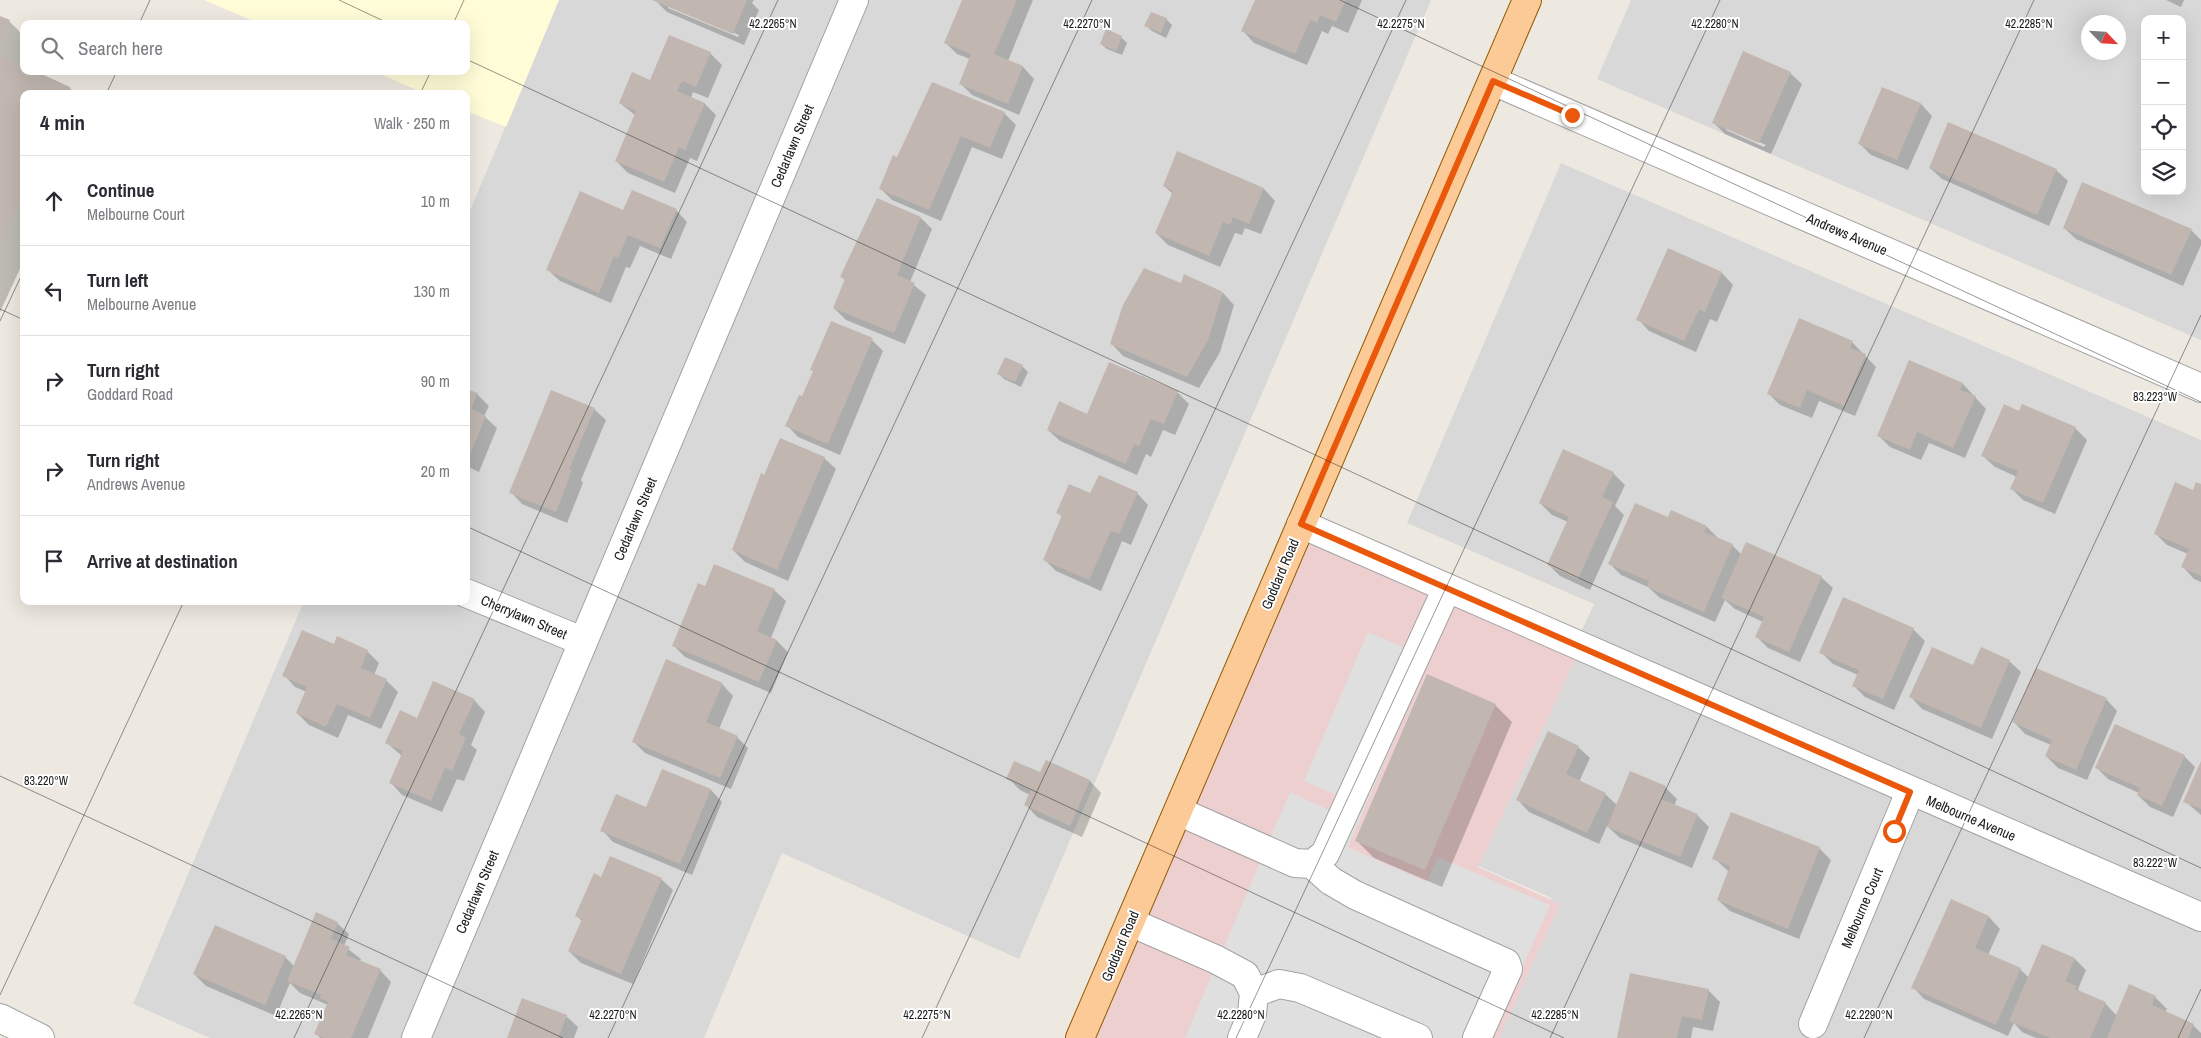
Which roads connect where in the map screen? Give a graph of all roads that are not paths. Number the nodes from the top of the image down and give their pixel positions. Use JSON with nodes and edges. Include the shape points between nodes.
{"nodes":[{"id":1,"x":854,"y":0,"type":"edge"},
{"id":2,"x":1527,"y":0,"type":"edge"},
{"id":3,"x":1493,"y":81,"type":"junction"},
{"id":4,"x":2201,"y":388,"type":"edge"},
{"id":5,"x":1301,"y":524,"type":"junction"},
{"id":6,"x":1447,"y":588,"type":"junction"},
{"id":7,"x":470,"y":595,"type":"edge"},
{"id":8,"x":582,"y":642,"type":"junction"},
{"id":9,"x":1910,"y":792,"type":"junction"},
{"id":10,"x":1178,"y":810,"type":"junction"},
{"id":11,"x":1312,"y":864,"type":"junction"},
{"id":12,"x":2201,"y":917,"type":"edge"},
{"id":13,"x":1130,"y":922,"type":"junction"},
{"id":14,"x":1254,"y":994,"type":"junction"},
{"id":15,"x":0,"y":1018,"type":"edge"},
{"id":16,"x":1814,"y":1024,"type":"dead end"},
{"id":17,"x":40,"y":1038,"type":"edge"},
{"id":18,"x":416,"y":1038,"type":"edge"},
{"id":19,"x":1080,"y":1038,"type":"edge"},
{"id":20,"x":1242,"y":1038,"type":"edge"},
{"id":21,"x":1418,"y":1038,"type":"edge"},
{"id":22,"x":1477,"y":1038,"type":"edge"}],
"edges":[{"from":1,"to":8,"type":"street","name":"Cedarlawn Street"},
{"from":2,"to":3,"type":"main road","name":"Goddard Road"},
{"from":3,"to":4,"type":"street","name":"Andrews Avenue"},
{"from":3,"to":5,"type":"main road","name":"Goddard Road"},
{"from":5,"to":6,"type":"street","name":"Melbourne Avenue"},
{"from":5,"to":10,"type":"main road","name":"Goddard Road"},
{"from":6,"to":9,"type":"street","name":"Melbourne Avenue"},
{"from":6,"to":11,"type":"street","via":[[1325,854]]},
{"from":7,"to":8,"type":"street","name":"Cherrylawn Street"},
{"from":8,"to":18,"type":"street","name":"Cedarlawn Street"},
{"from":9,"to":12,"type":"street","name":"Melbourne Avenue"},
{"from":9,"to":16,"type":"street","name":"Melbourne Court"},
{"from":10,"to":11,"type":"street","via":[[1295,863]]},
{"from":10,"to":13,"type":"main road","name":"Goddard Road"},
{"from":11,"to":22,"type":"street","via":[[1331,881],[1355,895],[1506,962],[1508,969]]},
{"from":13,"to":14,"type":"street","via":[[1245,975]]},
{"from":13,"to":19,"type":"main road","name":"Goddard Road"},
{"from":14,"to":20,"type":"street","via":[[1252,1014]]},
{"from":14,"to":21,"type":"street","via":[[1279,984],[1300,988]]},
{"from":15,"to":17,"type":"street"}]}
